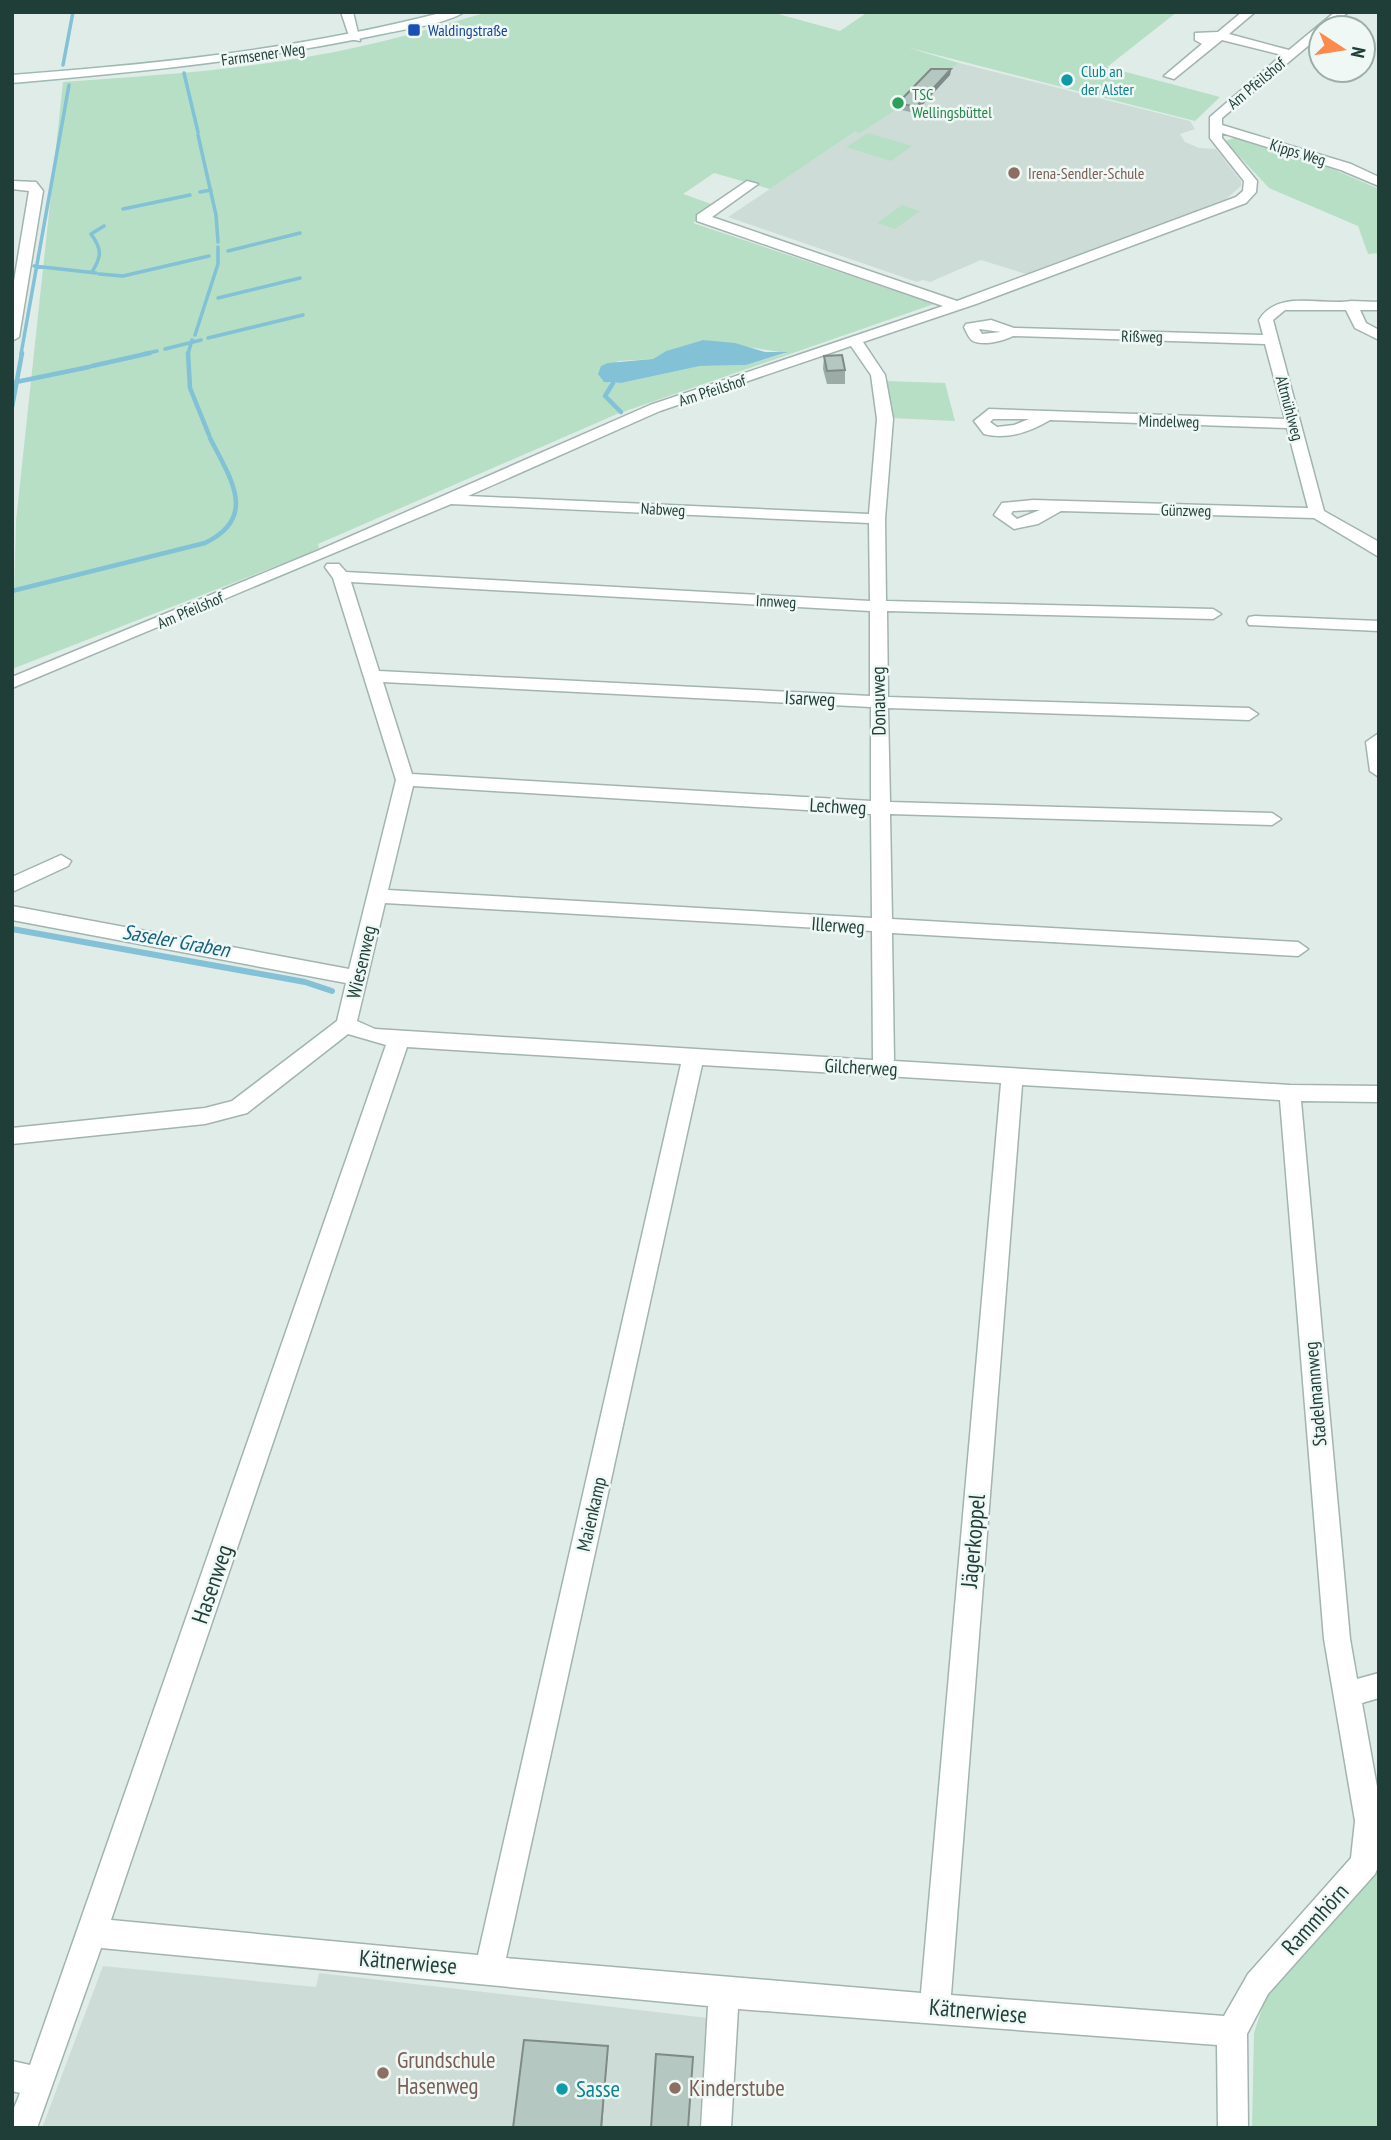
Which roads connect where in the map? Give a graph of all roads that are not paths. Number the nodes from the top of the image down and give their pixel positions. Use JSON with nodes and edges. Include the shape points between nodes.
{"nodes":[{"id":1,"x":348,"y":12,"type":"edge"},
{"id":2,"x":458,"y":12,"type":"edge"},
{"id":3,"x":1250,"y":12,"type":"edge"},
{"id":4,"x":356,"y":39,"type":"junction"},
{"id":5,"x":1216,"y":39,"type":"junction"},
{"id":6,"x":1307,"y":40,"type":"edge"},
{"id":7,"x":1291,"y":54,"type":"junction"},
{"id":8,"x":1170,"y":76,"type":"dead end"},
{"id":9,"x":12,"y":79,"type":"edge"},
{"id":10,"x":1217,"y":127,"type":"junction"},
{"id":11,"x":1379,"y":182,"type":"edge"},
{"id":12,"x":752,"y":184,"type":"dead end"},
{"id":13,"x":12,"y":185,"type":"edge"},
{"id":14,"x":957,"y":306,"type":"junction"},
{"id":15,"x":1351,"y":306,"type":"junction"},
{"id":16,"x":1379,"y":306,"type":"edge"},
{"id":17,"x":1011,"y":332,"type":"dead end"},
{"id":18,"x":1379,"y":336,"type":"edge"},
{"id":19,"x":12,"y":337,"type":"edge"},
{"id":20,"x":1272,"y":340,"type":"junction"},
{"id":21,"x":855,"y":342,"type":"junction"},
{"id":22,"x":1044,"y":418,"type":"dead end"},
{"id":23,"x":1294,"y":424,"type":"junction"},
{"id":24,"x":450,"y":500,"type":"junction"},
{"id":25,"x":1055,"y":508,"type":"dead end"},
{"id":26,"x":1317,"y":513,"type":"junction"},
{"id":27,"x":877,"y":519,"type":"junction"},
{"id":28,"x":1379,"y":552,"type":"edge"},
{"id":29,"x":323,"y":554,"type":"junction"},
{"id":30,"x":341,"y":577,"type":"junction"},
{"id":31,"x":877,"y":606,"type":"junction"},
{"id":32,"x":1213,"y":614,"type":"dead end"},
{"id":33,"x":1255,"y":621,"type":"dead end"},
{"id":34,"x":1379,"y":626,"type":"edge"},
{"id":35,"x":371,"y":676,"type":"junction"},
{"id":36,"x":12,"y":683,"type":"edge"},
{"id":37,"x":878,"y":702,"type":"junction"},
{"id":38,"x":1249,"y":714,"type":"dead end"},
{"id":39,"x":1379,"y":738,"type":"edge"},
{"id":40,"x":1379,"y":771,"type":"edge"},
{"id":41,"x":405,"y":780,"type":"junction"},
{"id":42,"x":880,"y":808,"type":"junction"},
{"id":43,"x":1272,"y":819,"type":"dead end"},
{"id":44,"x":61,"y":861,"type":"dead end"},
{"id":45,"x":12,"y":885,"type":"edge"},
{"id":46,"x":377,"y":896,"type":"junction"},
{"id":47,"x":12,"y":913,"type":"edge"},
{"id":48,"x":882,"y":928,"type":"junction"},
{"id":49,"x":1298,"y":949,"type":"dead end"},
{"id":50,"x":356,"y":978,"type":"junction"},
{"id":51,"x":346,"y":1025,"type":"junction"},
{"id":52,"x":399,"y":1039,"type":"junction"},
{"id":53,"x":693,"y":1058,"type":"junction"},
{"id":54,"x":884,"y":1068,"type":"junction"},
{"id":55,"x":1012,"y":1076,"type":"junction"},
{"id":56,"x":1290,"y":1093,"type":"junction"},
{"id":57,"x":1379,"y":1094,"type":"edge"},
{"id":58,"x":12,"y":1136,"type":"edge"},
{"id":59,"x":1379,"y":1685,"type":"edge"},
{"id":60,"x":1347,"y":1695,"type":"junction"},
{"id":61,"x":92,"y":1933,"type":"junction"},
{"id":62,"x":489,"y":1969,"type":"junction"},
{"id":63,"x":724,"y":1993,"type":"junction"},
{"id":64,"x":935,"y":2007,"type":"junction"},
{"id":65,"x":1231,"y":2031,"type":"junction"},
{"id":66,"x":26,"y":2079,"type":"edge"},
{"id":67,"x":22,"y":2128,"type":"edge"},
{"id":68,"x":716,"y":2128,"type":"edge"},
{"id":69,"x":1233,"y":2128,"type":"edge"}],
"edges":[{"from":1,"to":4,"type":"street"},
{"from":2,"to":4,"type":"street","name":"Farmsener Weg"},
{"from":3,"to":5,"type":"street"},
{"from":4,"to":9,"type":"street","name":"Farmsener Weg","via":[[229,60]]},
{"from":5,"to":7,"type":"street","name":"Am Pfeilshof"},
{"from":5,"to":8,"type":"street"},
{"from":6,"to":7,"type":"street","name":"Am Pfeilshof"},
{"from":7,"to":10,"type":"street","name":"Am Pfeilshof","via":[[1216,117]]},
{"from":10,"to":11,"type":"street","name":"Kipps Weg","via":[[1346,167]]},
{"from":10,"to":14,"type":"street","name":"Am Pfeilshof","via":[[1216,138],[1251,181],[1241,200]]},
{"from":12,"to":14,"type":"street","via":[[702,218]]},
{"from":13,"to":19,"type":"street","via":[[32,185],[36,191]]},
{"from":14,"to":21,"type":"street","name":"Am Pfeilshof"},
{"from":15,"to":16,"type":"street","name":"Altmühlweg"},
{"from":15,"to":18,"type":"street","via":[[1360,326]]},
{"from":15,"to":20,"type":"street","name":"Altmühlweg","via":[[1282,306],[1266,320]]},
{"from":17,"to":20,"type":"street","name":"Rißweg"},
{"from":20,"to":23,"type":"street","name":"Altmühlweg"},
{"from":21,"to":24,"type":"street","name":"Am Pfeilshof","via":[[655,408]]},
{"from":21,"to":27,"type":"street","name":"Donauweg","via":[[878,375],[885,419]]},
{"from":22,"to":23,"type":"street","name":"Mindelweg"},
{"from":23,"to":26,"type":"street","name":"Altmühlweg"},
{"from":24,"to":27,"type":"street","name":"Nabweg"},
{"from":24,"to":29,"type":"street","name":"Am Pfeilshof"},
{"from":25,"to":26,"type":"street","name":"Günzweg"},
{"from":26,"to":28,"type":"street"},
{"from":27,"to":31,"type":"street","name":"Donauweg"},
{"from":29,"to":30,"type":"street"},
{"from":29,"to":36,"type":"street","name":"Am Pfeilshof"},
{"from":30,"to":31,"type":"street","name":"Innweg"},
{"from":30,"to":35,"type":"street"},
{"from":31,"to":32,"type":"street","name":"Innweg"},
{"from":31,"to":37,"type":"street","name":"Donauweg"},
{"from":33,"to":34,"type":"street"},
{"from":35,"to":37,"type":"street","name":"Isarweg"},
{"from":35,"to":41,"type":"street"},
{"from":37,"to":38,"type":"street","name":"Isarweg"},
{"from":37,"to":42,"type":"street","name":"Donauweg"},
{"from":39,"to":40,"type":"street","via":[[1375,742]]},
{"from":41,"to":42,"type":"street","name":"Lechweg"},
{"from":41,"to":46,"type":"street","name":"Wiesenweg"},
{"from":42,"to":43,"type":"street","name":"Lechweg"},
{"from":42,"to":48,"type":"street","name":"Donauweg"},
{"from":44,"to":45,"type":"street"},
{"from":46,"to":48,"type":"street","name":"Illerweg"},
{"from":46,"to":50,"type":"street","name":"Wiesenweg"},
{"from":47,"to":50,"type":"street"},
{"from":48,"to":49,"type":"street","name":"Illerweg"},
{"from":48,"to":54,"type":"street","name":"Donauweg"},
{"from":50,"to":51,"type":"street","name":"Wiesenweg"},
{"from":51,"to":52,"type":"street","name":"Gilcherweg"},
{"from":51,"to":58,"type":"street","name":"Wiesenweg","via":[[239,1107],[205,1116]]},
{"from":52,"to":53,"type":"street","name":"Gilcherweg"},
{"from":52,"to":61,"type":"street","name":"Hasenweg"},
{"from":53,"to":54,"type":"street","name":"Gilcherweg"},
{"from":53,"to":62,"type":"street","name":"Maienkamp"},
{"from":54,"to":55,"type":"street","name":"Gilcherweg"},
{"from":55,"to":56,"type":"street","name":"Gilcherweg"},
{"from":55,"to":64,"type":"street","name":"Jägerkoppel"},
{"from":56,"to":57,"type":"street","name":"Gilcherweg"},
{"from":56,"to":60,"type":"street","name":"Stadelmannweg","via":[[1337,1639]]},
{"from":59,"to":60,"type":"street"},
{"from":60,"to":65,"type":"street","name":"Rammhörn","via":[[1369,1821],[1365,1864],[1258,1984]]},
{"from":61,"to":62,"type":"street","name":"Kätnerwiese"},
{"from":61,"to":66,"type":"street","name":"Hasenweg"},
{"from":62,"to":63,"type":"street","name":"Kätnerwiese"},
{"from":63,"to":64,"type":"street","name":"Kätnerwiese"},
{"from":63,"to":68,"type":"street"},
{"from":64,"to":65,"type":"street","name":"Kätnerwiese"},
{"from":65,"to":69,"type":"street"},
{"from":66,"to":67,"type":"street","name":"Hasenweg"}]}
